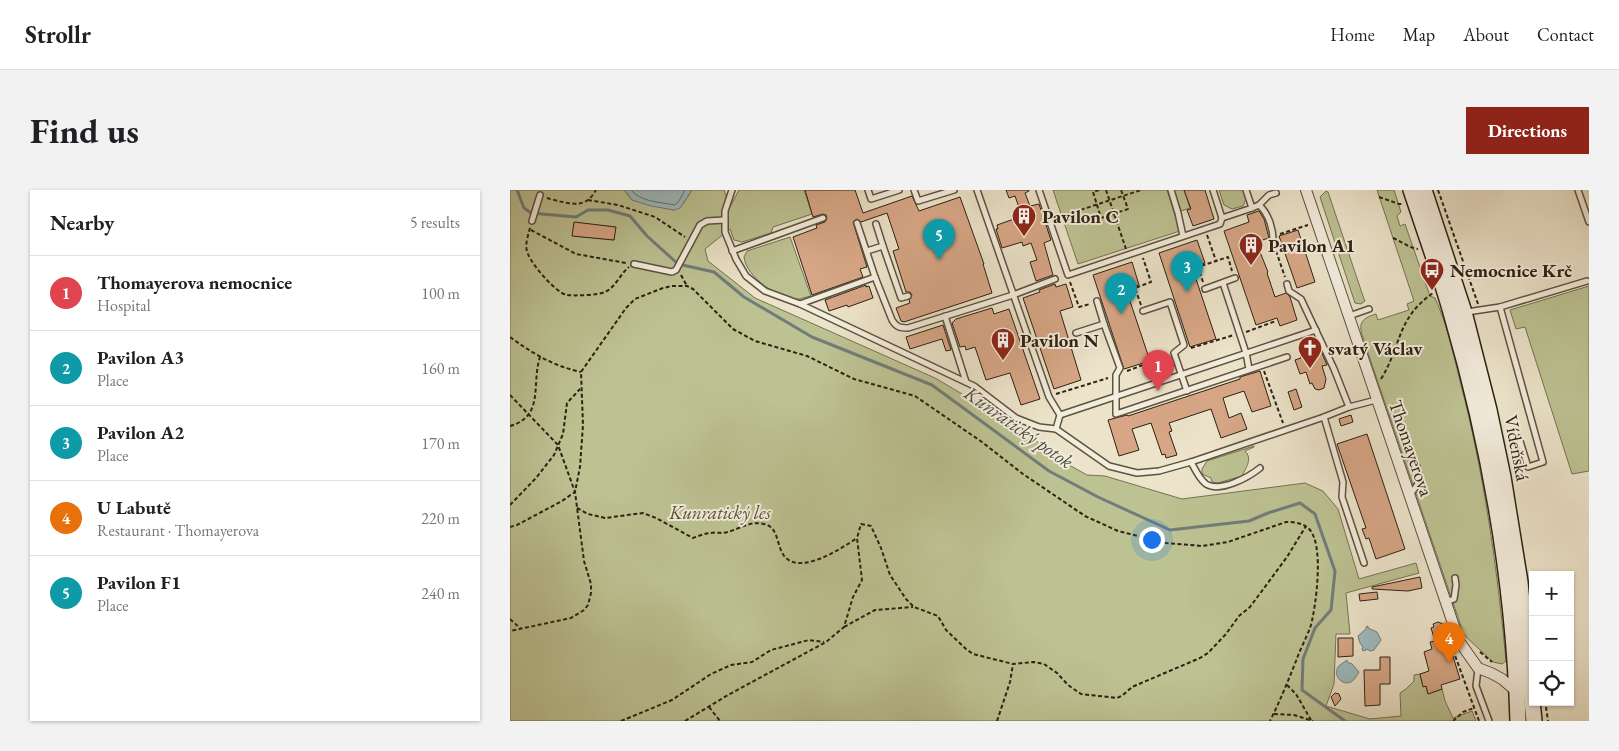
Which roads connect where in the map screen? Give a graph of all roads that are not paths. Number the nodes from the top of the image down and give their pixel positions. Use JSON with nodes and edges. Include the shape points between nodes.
{"nodes":[{"id":1,"x":732,"y":190,"type":"edge"},
{"id":2,"x":868,"y":190,"type":"edge"},
{"id":3,"x":898,"y":190,"type":"edge"},
{"id":4,"x":914,"y":190,"type":"edge"},
{"id":5,"x":954,"y":190,"type":"edge"},
{"id":6,"x":977,"y":190,"type":"edge"},
{"id":7,"x":1039,"y":190,"type":"edge"},
{"id":8,"x":1171,"y":190,"type":"edge"},
{"id":9,"x":1213,"y":190,"type":"edge"},
{"id":10,"x":1246,"y":190,"type":"edge"},
{"id":11,"x":1306,"y":190,"type":"edge"},
{"id":12,"x":1411,"y":190,"type":"edge"},
{"id":13,"x":1424,"y":190,"type":"edge"},
{"id":14,"x":1578,"y":190,"type":"edge"},
{"id":15,"x":1276,"y":193,"type":"dead end"},
{"id":16,"x":540,"y":196,"type":"road end"},
{"id":17,"x":1259,"y":205,"type":"junction"},
{"id":18,"x":1252,"y":208,"type":"junction"},
{"id":19,"x":823,"y":218,"type":"dead end"},
{"id":20,"x":1222,"y":218,"type":"junction"},
{"id":21,"x":724,"y":220,"type":"junction"},
{"id":22,"x":532,"y":221,"type":"road end"},
{"id":23,"x":1589,"y":222,"type":"edge"},
{"id":24,"x":857,"y":223,"type":"dead end"},
{"id":25,"x":876,"y":224,"type":"dead end"},
{"id":26,"x":1183,"y":236,"type":"junction"},
{"id":27,"x":1273,"y":244,"type":"road end"},
{"id":28,"x":883,"y":246,"type":"junction"},
{"id":29,"x":732,"y":250,"type":"junction"},
{"id":30,"x":867,"y":252,"type":"junction"},
{"id":31,"x":634,"y":264,"type":"road end"},
{"id":32,"x":875,"y":278,"type":"junction"},
{"id":33,"x":1235,"y":278,"type":"road end"},
{"id":34,"x":1055,"y":279,"type":"dead end"},
{"id":35,"x":1587,"y":281,"type":"dead end"},
{"id":36,"x":1223,"y":282,"type":"junction"},
{"id":37,"x":1287,"y":284,"type":"road end"},
{"id":38,"x":1205,"y":289,"type":"road end"},
{"id":39,"x":1013,"y":294,"type":"junction"},
{"id":40,"x":908,"y":296,"type":"dead end"},
{"id":41,"x":1097,"y":301,"type":"road end"},
{"id":42,"x":800,"y":304,"type":"junction"},
{"id":43,"x":1500,"y":307,"type":"junction"},
{"id":44,"x":1370,"y":309,"type":"dead end"},
{"id":45,"x":1143,"y":311,"type":"road end"},
{"id":46,"x":1464,"y":312,"type":"junction"},
{"id":47,"x":945,"y":316,"type":"junction"},
{"id":48,"x":1348,"y":316,"type":"junction"},
{"id":49,"x":1104,"y":324,"type":"junction"},
{"id":50,"x":1316,"y":330,"type":"junction"},
{"id":51,"x":1076,"y":334,"type":"dead end"},
{"id":52,"x":1246,"y":353,"type":"junction"},
{"id":53,"x":1287,"y":357,"type":"dead end"},
{"id":54,"x":1249,"y":369,"type":"junction"},
{"id":55,"x":1181,"y":375,"type":"junction"},
{"id":56,"x":966,"y":382,"type":"junction"},
{"id":57,"x":1187,"y":391,"type":"junction"},
{"id":58,"x":1375,"y":395,"type":"junction"},
{"id":59,"x":1115,"y":397,"type":"junction"},
{"id":60,"x":1349,"y":407,"type":"junction"},
{"id":61,"x":1060,"y":416,"type":"junction"},
{"id":62,"x":1324,"y":417,"type":"junction"},
{"id":63,"x":1056,"y":429,"type":"junction"},
{"id":64,"x":1519,"y":438,"type":"dead end"},
{"id":65,"x":1191,"y":462,"type":"junction"},
{"id":66,"x":1416,"y":464,"type":"dead end"},
{"id":67,"x":1260,"y":468,"type":"dead end"},
{"id":68,"x":1409,"y":495,"type":"junction"},
{"id":69,"x":1364,"y":563,"type":"dead end"},
{"id":70,"x":1454,"y":578,"type":"dead end"},
{"id":71,"x":1446,"y":602,"type":"junction"},
{"id":72,"x":1478,"y":668,"type":"junction"},
{"id":73,"x":1517,"y":692,"type":"junction"},
{"id":74,"x":1489,"y":721,"type":"edge"},
{"id":75,"x":1518,"y":721,"type":"edge"},
{"id":76,"x":1534,"y":721,"type":"edge"}],
"edges":[{"from":1,"to":21,"type":"lane"},
{"from":2,"to":3,"type":"lane","via":[[871,199]]},
{"from":4,"to":5,"type":"lane","via":[[918,201]]},
{"from":6,"to":39,"type":"lane"},
{"from":7,"to":26,"type":"lane","via":[[1068,275]]},
{"from":8,"to":26,"type":"lane"},
{"from":9,"to":20,"type":"lane"},
{"from":10,"to":18,"type":"lane"},
{"from":11,"to":48,"type":"street","name":"Thomayerova"},
{"from":12,"to":73,"type":"main road","name":"Vídeňská","via":[[1452,315],[1491,476],[1507,580]]},
{"from":13,"to":46,"type":"main road","name":"Vídeňská"},
{"from":14,"to":23,"type":"lane"},
{"from":15,"to":17,"type":"lane"},
{"from":16,"to":22,"type":"lane"},
{"from":17,"to":18,"type":"lane"},
{"from":17,"to":27,"type":"lane","via":[[1265,210],[1274,236]]},
{"from":18,"to":20,"type":"lane"},
{"from":19,"to":29,"type":"lane"},
{"from":20,"to":26,"type":"lane","via":[[1220,224]]},
{"from":21,"to":29,"type":"lane"},
{"from":21,"to":31,"type":"lane","via":[[700,225],[672,272]]},
{"from":24,"to":30,"type":"lane"},
{"from":25,"to":28,"type":"lane"},
{"from":28,"to":30,"type":"lane"},
{"from":28,"to":40,"type":"lane","via":[[901,298]]},
{"from":29,"to":42,"type":"lane","via":[[746,276],[765,291]]},
{"from":30,"to":32,"type":"lane"},
{"from":32,"to":42,"type":"lane"},
{"from":32,"to":47,"type":"lane","via":[[896,326],[908,328]]},
{"from":33,"to":36,"type":"lane"},
{"from":34,"to":39,"type":"lane"},
{"from":35,"to":43,"type":"lane"},
{"from":36,"to":38,"type":"lane"},
{"from":36,"to":52,"type":"lane"},
{"from":37,"to":50,"type":"lane","via":[[1289,292],[1301,298]]},
{"from":39,"to":47,"type":"lane"},
{"from":39,"to":61,"type":"lane","via":[[1049,397]]},
{"from":41,"to":49,"type":"lane"},
{"from":42,"to":56,"type":"lane"},
{"from":43,"to":46,"type":"lane"},
{"from":43,"to":64,"type":"lane","via":[[1542,462],[1528,467]]},
{"from":44,"to":48,"type":"lane"},
{"from":45,"to":55,"type":"lane","via":[[1170,302],[1184,345],[1174,353]]},
{"from":46,"to":76,"type":"main road","name":"Vídeňská","via":[[1503,477],[1520,582]]},
{"from":47,"to":56,"type":"lane"},
{"from":48,"to":58,"type":"street","name":"Thomayerova"},
{"from":49,"to":51,"type":"lane"},
{"from":49,"to":59,"type":"lane","via":[[1120,368],[1116,375]]},
{"from":50,"to":52,"type":"lane"},
{"from":50,"to":60,"type":"lane"},
{"from":52,"to":54,"type":"lane"},
{"from":52,"to":55,"type":"lane"},
{"from":53,"to":54,"type":"lane"},
{"from":54,"to":57,"type":"lane"},
{"from":55,"to":57,"type":"lane"},
{"from":55,"to":59,"type":"lane"},
{"from":56,"to":63,"type":"lane","via":[[1016,418],[1039,427]]},
{"from":57,"to":59,"type":"lane","via":[[1116,414]]},
{"from":58,"to":60,"type":"lane"},
{"from":58,"to":68,"type":"street","name":"Thomayerova"},
{"from":59,"to":61,"type":"lane"},
{"from":60,"to":62,"type":"lane"},
{"from":61,"to":63,"type":"lane"},
{"from":62,"to":65,"type":"lane"},
{"from":62,"to":69,"type":"lane","via":[[1343,482],[1342,497]]},
{"from":63,"to":65,"type":"lane","via":[[1109,466],[1137,473]]},
{"from":65,"to":67,"type":"lane","via":[[1201,480],[1214,487],[1251,476]]},
{"from":66,"to":68,"type":"lane","via":[[1420,479]]},
{"from":68,"to":71,"type":"street","name":"Thomayerova"},
{"from":70,"to":71,"type":"lane","via":[[1454,599]]},
{"from":71,"to":72,"type":"street","name":"Thomayerova","via":[[1461,644]]},
{"from":72,"to":73,"type":"street","name":"Thomayerova","via":[[1497,676]]},
{"from":72,"to":74,"type":"lane","via":[[1476,686]]},
{"from":73,"to":75,"type":"main road","name":"Vídeňská"}]}
